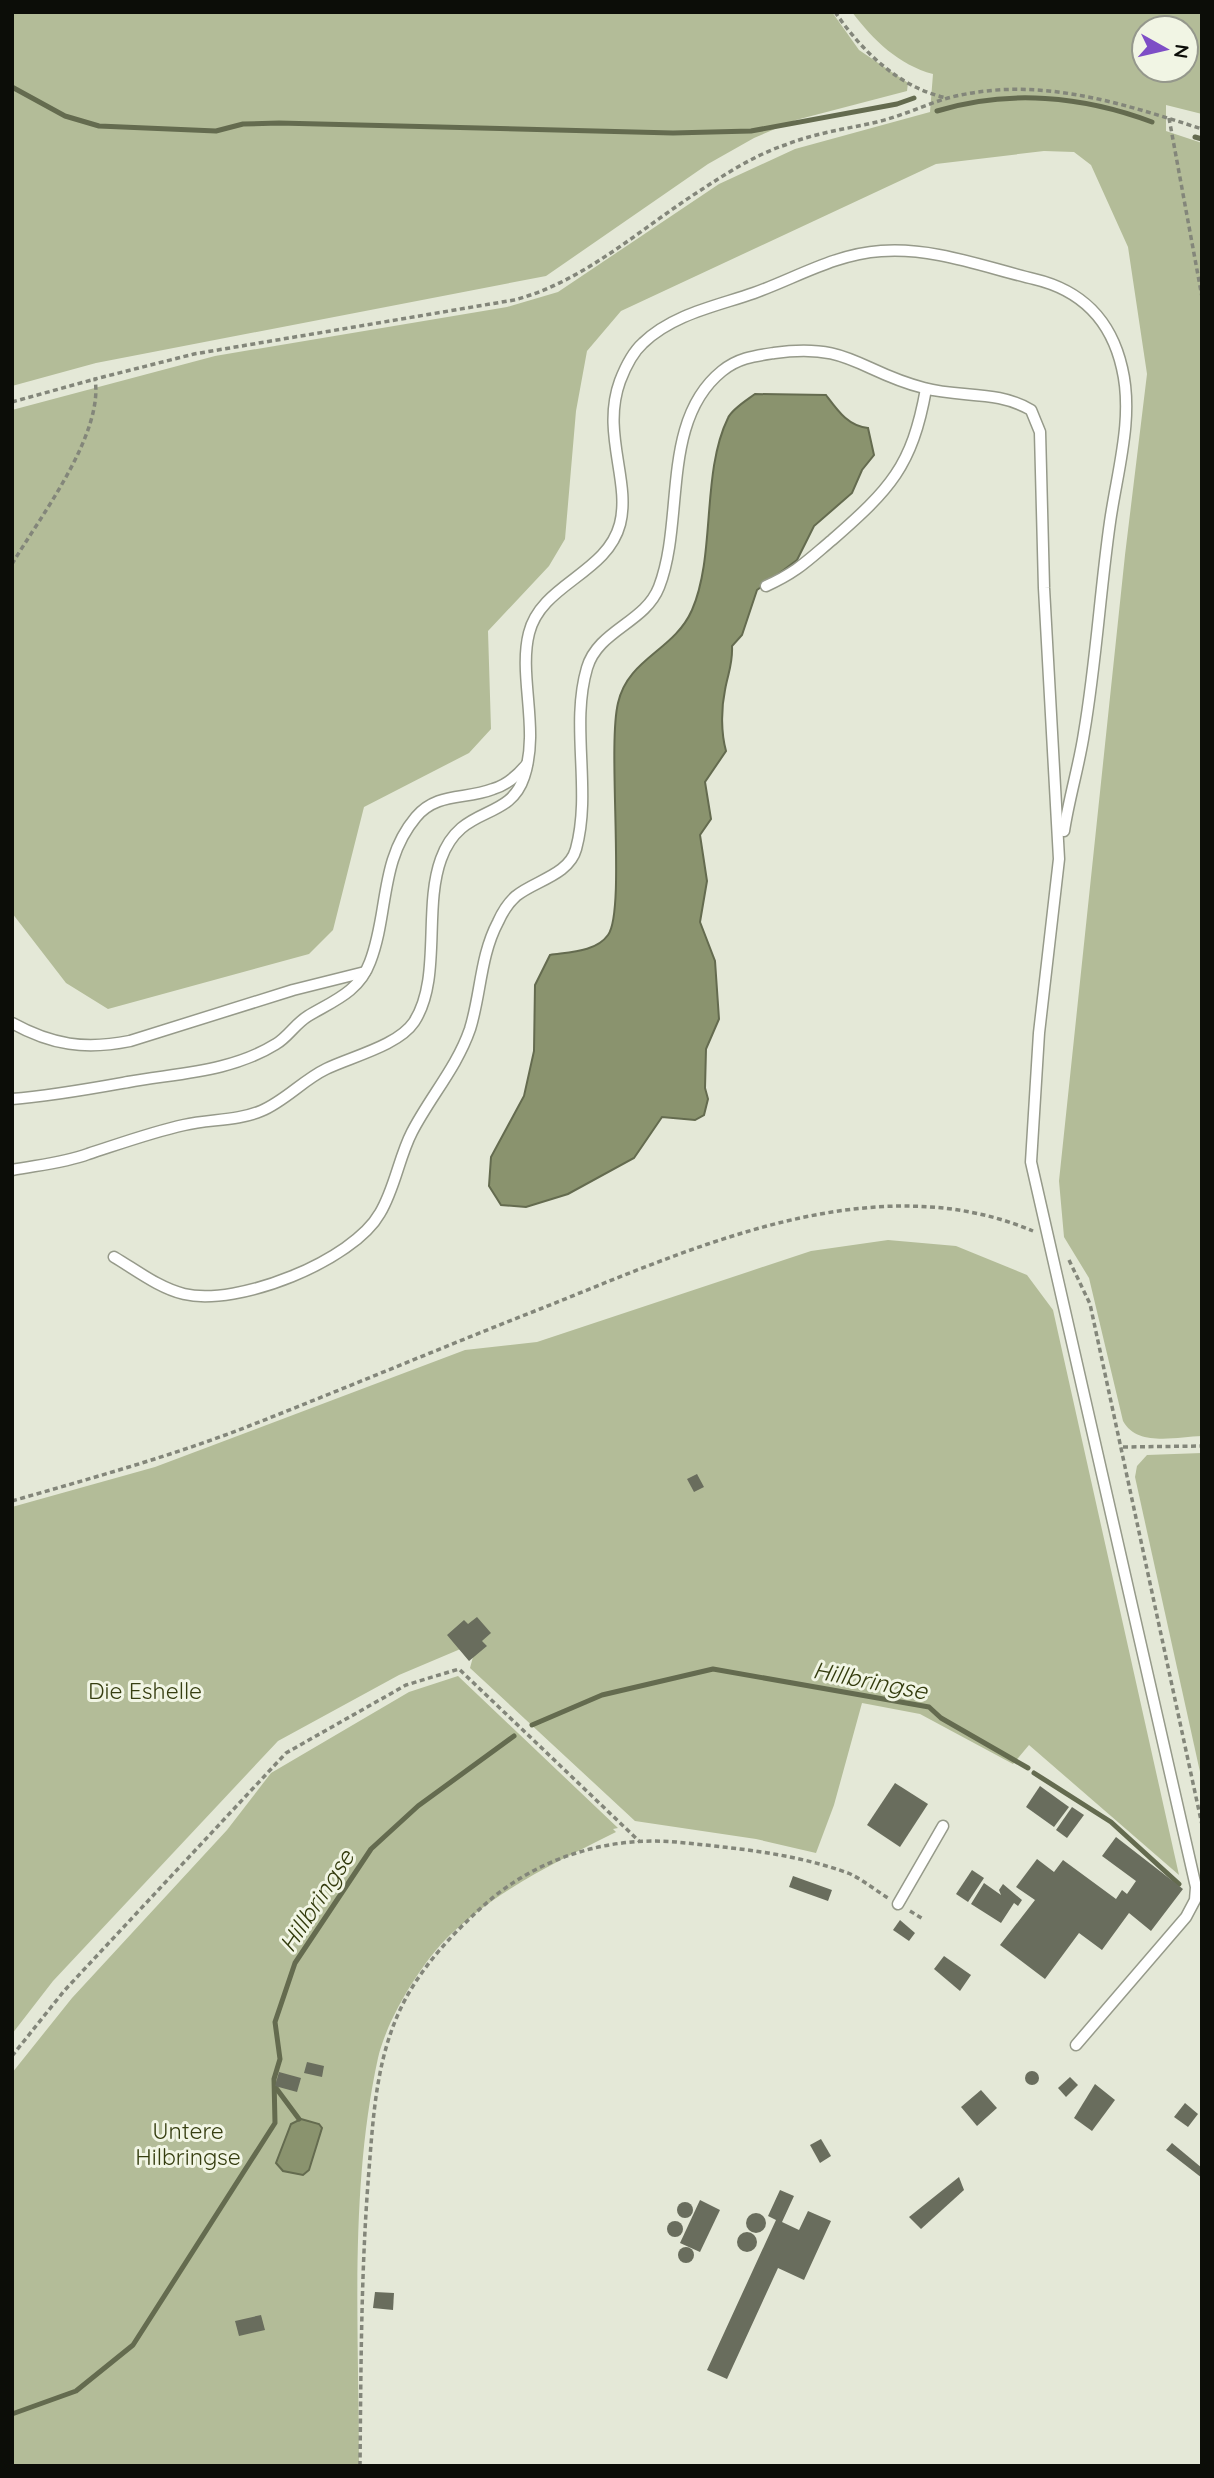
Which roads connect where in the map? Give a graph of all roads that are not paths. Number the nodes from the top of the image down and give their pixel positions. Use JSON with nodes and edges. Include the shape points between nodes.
{"nodes":[{"id":1,"x":926,"y":389,"type":"junction"},
{"id":2,"x":766,"y":586,"type":"dead end"},
{"id":3,"x":527,"y":764,"type":"junction"},
{"id":4,"x":1059,"y":859,"type":"junction"},
{"id":5,"x":365,"y":972,"type":"junction"},
{"id":6,"x":12,"y":1023,"type":"edge"},
{"id":7,"x":12,"y":1099,"type":"edge"},
{"id":8,"x":12,"y":1170,"type":"edge"},
{"id":9,"x":114,"y":1257,"type":"dead end"},
{"id":10,"x":943,"y":1826,"type":"dead end"},
{"id":11,"x":898,"y":1904,"type":"road end"},
{"id":12,"x":1076,"y":2045,"type":"dead end"}],
"edges":[{"from":1,"to":2,"type":"lane","via":[[911,451],[878,499],[805,566]]},
{"from":1,"to":4,"type":"lane","via":[[1002,396],[1031,410],[1037,420]]},
{"from":1,"to":9,"type":"lane","via":[[856,359],[813,349],[744,358],[720,372],[699,400],[682,446],[660,585],[643,611],[596,649],[587,667],[576,851],[561,870],[512,899],[496,924],[483,962],[470,1030],[408,1138],[380,1213],[361,1238],[330,1260],[301,1272],[218,1294],[186,1295]]},
{"from":3,"to":4,"type":"lane","via":[[529,629],[551,599],[593,566],[617,531],[621,503],[614,407],[624,372],[644,342],[682,318],[835,260],[879,251],[943,256],[1069,291],[1094,308],[1122,365],[1126,400],[1122,453],[1102,576],[1084,738]]},
{"from":3,"to":5,"type":"lane","via":[[494,789],[430,803],[410,825],[396,849]]},
{"from":3,"to":8,"type":"lane","via":[[512,801],[469,819],[447,844],[435,880],[424,996],[414,1023],[400,1035],[323,1070],[260,1111],[178,1126],[82,1157]]},
{"from":4,"to":12,"type":"lane","via":[[1039,1033],[1031,1162],[1196,1887],[1186,1917]]},
{"from":5,"to":6,"type":"lane","via":[[103,1046],[54,1043]]},
{"from":5,"to":7,"type":"lane","via":[[347,995],[299,1022],[278,1044],[230,1064]]},
{"from":10,"to":11,"type":"lane"}]}
